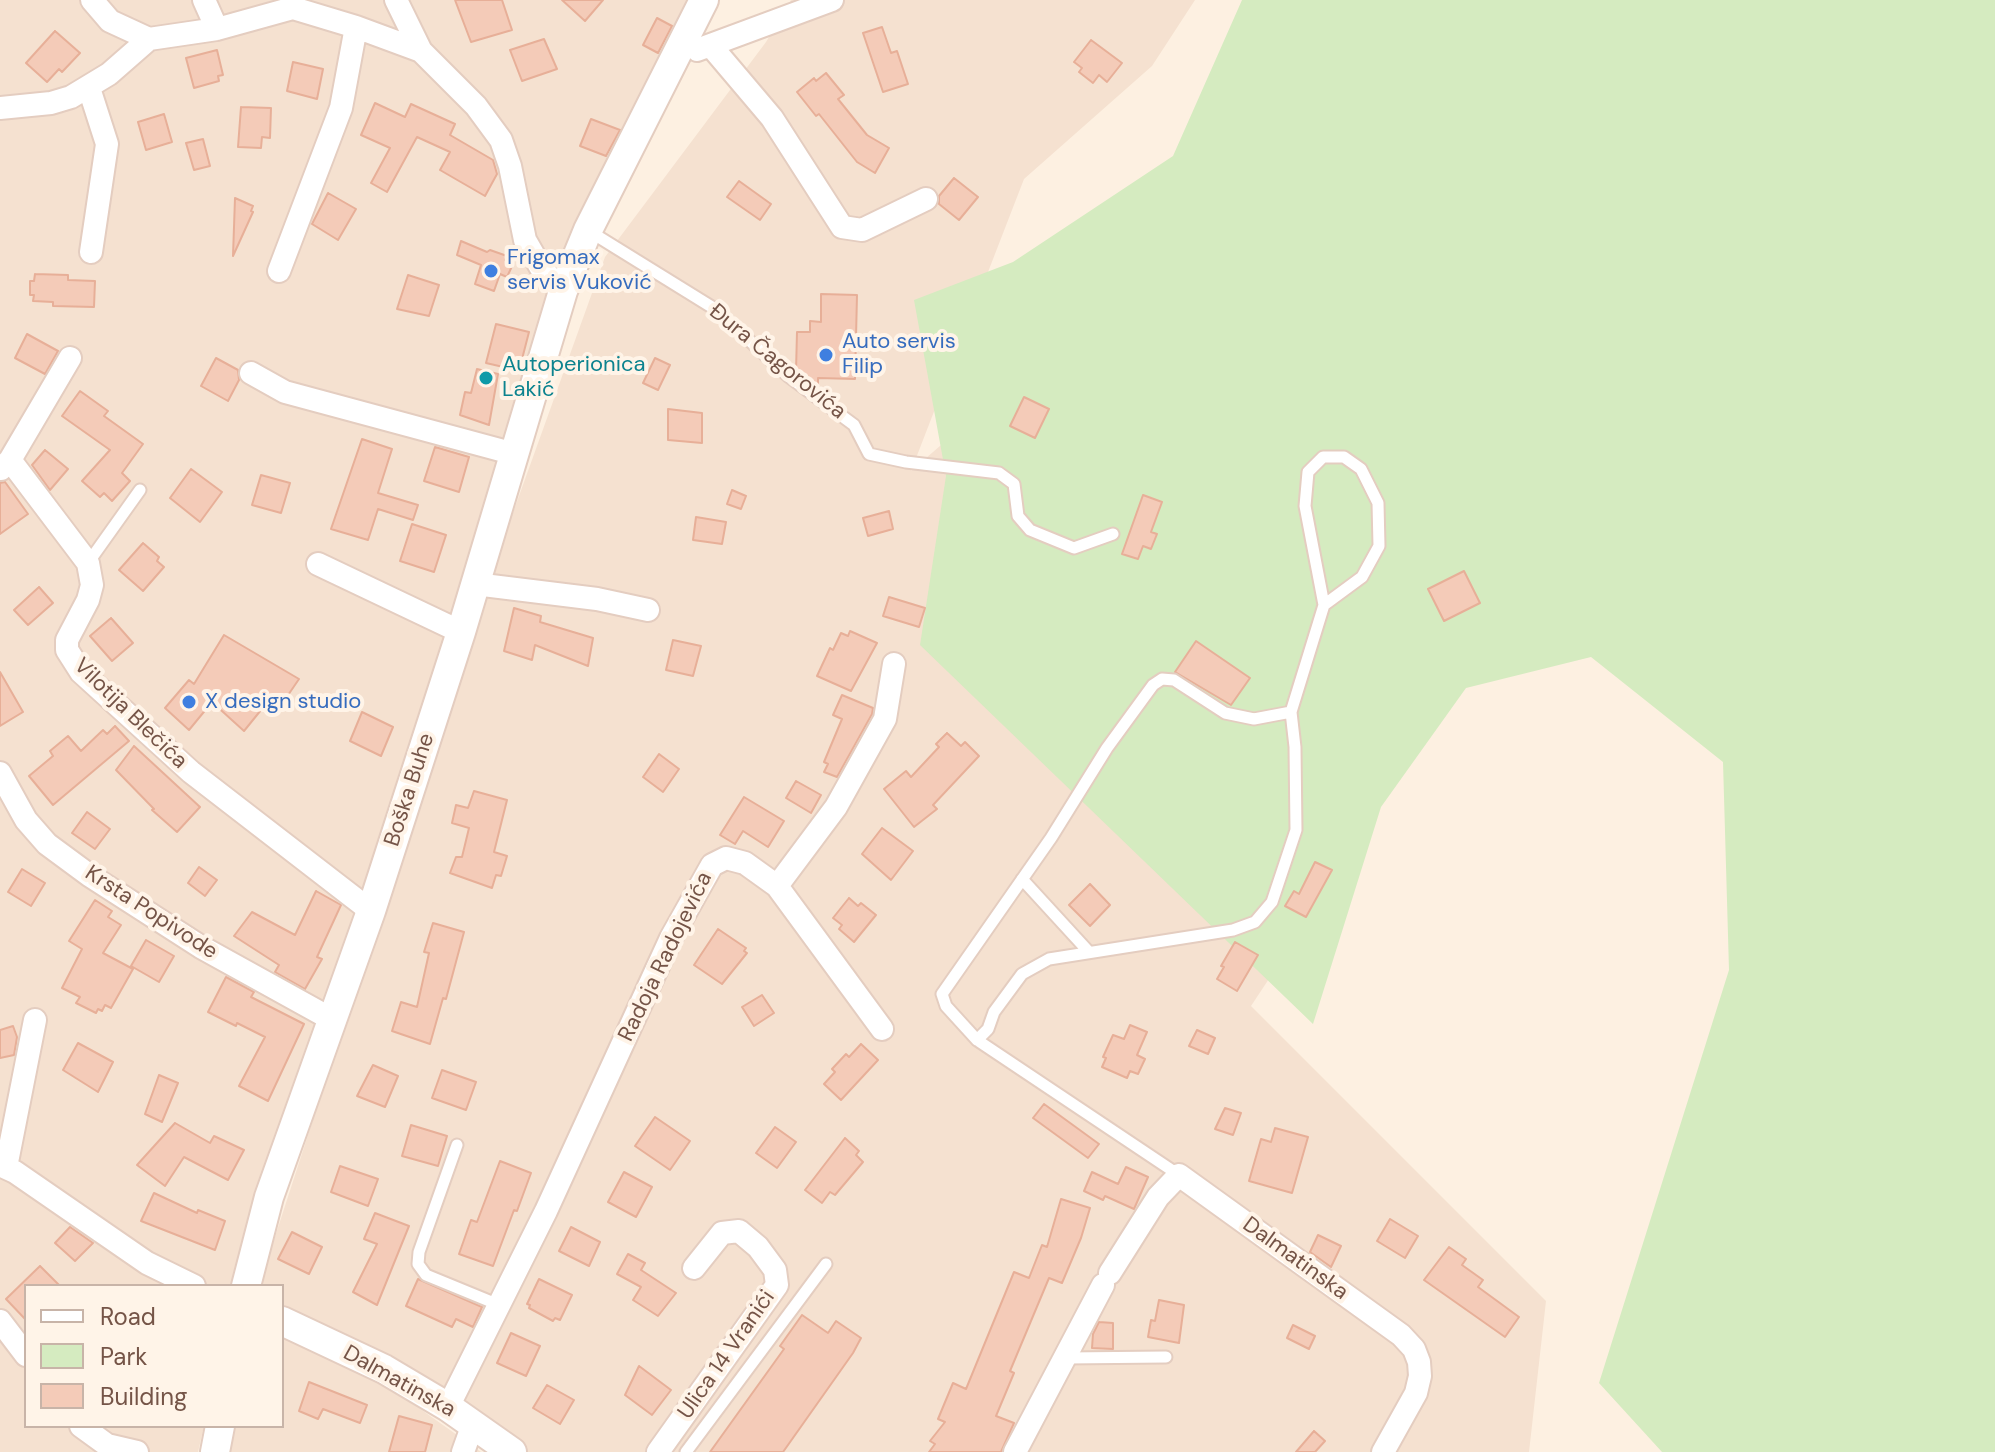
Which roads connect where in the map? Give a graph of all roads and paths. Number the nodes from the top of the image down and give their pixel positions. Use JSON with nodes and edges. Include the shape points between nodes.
{"nodes":[{"id":1,"x":92,"y":0,"type":"edge"},
{"id":2,"x":204,"y":0,"type":"edge"},
{"id":3,"x":396,"y":0,"type":"edge"},
{"id":4,"x":704,"y":0,"type":"edge"},
{"id":5,"x":832,"y":0,"type":"edge"},
{"id":6,"x":290,"y":4,"type":"edge"},
{"id":7,"x":356,"y":27,"type":"junction"},
{"id":8,"x":217,"y":29,"type":"junction"},
{"id":9,"x":149,"y":39,"type":"junction"},
{"id":10,"x":711,"y":46,"type":"junction"},
{"id":11,"x":421,"y":51,"type":"junction"},
{"id":12,"x":674,"y":59,"type":"junction"},
{"id":13,"x":89,"y":88,"type":"junction"},
{"id":14,"x":0,"y":108,"type":"edge"},
{"id":15,"x":926,"y":199,"type":"dead end"},
{"id":16,"x":588,"y":230,"type":"junction"},
{"id":17,"x":91,"y":252,"type":"dead end"},
{"id":18,"x":279,"y":271,"type":"dead end"},
{"id":19,"x":563,"y":291,"type":"junction"},
{"id":20,"x":70,"y":358,"type":"dead end"},
{"id":21,"x":251,"y":373,"type":"dead end"},
{"id":22,"x":515,"y":454,"type":"junction"},
{"id":23,"x":5,"y":465,"type":"edge"},
{"id":24,"x":140,"y":490,"type":"dead end"},
{"id":25,"x":1113,"y":534,"type":"dead end"},
{"id":26,"x":88,"y":563,"type":"junction"},
{"id":27,"x":318,"y":564,"type":"dead end"},
{"id":28,"x":475,"y":584,"type":"junction"},
{"id":29,"x":1324,"y":605,"type":"junction"},
{"id":30,"x":648,"y":610,"type":"dead end"},
{"id":31,"x":461,"y":632,"type":"junction"},
{"id":32,"x":894,"y":664,"type":"dead end"},
{"id":33,"x":1291,"y":712,"type":"junction"},
{"id":34,"x":0,"y":773,"type":"edge"},
{"id":35,"x":1022,"y":879,"type":"junction"},
{"id":36,"x":777,"y":886,"type":"junction"},
{"id":37,"x":371,"y":911,"type":"junction"},
{"id":38,"x":1088,"y":951,"type":"junction"},
{"id":39,"x":35,"y":1020,"type":"dead end"},
{"id":40,"x":333,"y":1020,"type":"junction"},
{"id":41,"x":882,"y":1029,"type":"dead end"},
{"id":42,"x":977,"y":1040,"type":"junction"},
{"id":43,"x":457,"y":1145,"type":"dead end"},
{"id":44,"x":3,"y":1166,"type":"edge"},
{"id":45,"x":1179,"y":1175,"type":"junction"},
{"id":46,"x":826,"y":1264,"type":"dead end"},
{"id":47,"x":694,"y":1268,"type":"dead end"},
{"id":48,"x":190,"y":1284,"type":"edge"},
{"id":49,"x":247,"y":1284,"type":"edge"},
{"id":50,"x":499,"y":1305,"type":"junction"},
{"id":51,"x":0,"y":1321,"type":"edge"},
{"id":52,"x":284,"y":1322,"type":"edge"},
{"id":53,"x":24,"y":1352,"type":"edge"},
{"id":54,"x":1166,"y":1357,"type":"dead end"},
{"id":55,"x":1066,"y":1358,"type":"junction"},
{"id":56,"x":448,"y":1407,"type":"junction"},
{"id":57,"x":473,"y":1424,"type":"junction"},
{"id":58,"x":84,"y":1428,"type":"edge"},
{"id":59,"x":220,"y":1428,"type":"edge"},
{"id":60,"x":137,"y":1452,"type":"edge"},
{"id":61,"x":215,"y":1452,"type":"edge"},
{"id":62,"x":463,"y":1452,"type":"edge"},
{"id":63,"x":512,"y":1452,"type":"edge"},
{"id":64,"x":658,"y":1452,"type":"edge"},
{"id":65,"x":686,"y":1452,"type":"edge"},
{"id":66,"x":1015,"y":1452,"type":"edge"},
{"id":67,"x":1383,"y":1452,"type":"edge"}],
"edges":[{"from":1,"to":9,"type":"street","via":[[110,21]]},
{"from":2,"to":8,"type":"street"},
{"from":3,"to":11,"type":"street"},
{"from":4,"to":12,"type":"street"},
{"from":5,"to":10,"type":"street"},
{"from":6,"to":7,"type":"street"},
{"from":6,"to":8,"type":"street"},
{"from":7,"to":11,"type":"street"},
{"from":7,"to":18,"type":"street","via":[[341,108]]},
{"from":8,"to":9,"type":"street"},
{"from":9,"to":13,"type":"street"},
{"from":10,"to":12,"type":"street"},
{"from":10,"to":15,"type":"street","via":[[772,118],[842,227],[862,230]]},
{"from":11,"to":19,"type":"street","via":[[476,106],[501,140],[525,240]]},
{"from":12,"to":16,"type":"street"},
{"from":13,"to":14,"type":"street","via":[[51,103]]},
{"from":13,"to":17,"type":"street","via":[[107,144]]},
{"from":16,"to":19,"type":"street"},
{"from":16,"to":25,"type":"lane","name":"Đura Čagorovića","via":[[715,309],[788,376],[854,425],[869,454],[999,473],[1014,484],[1018,516],[1030,530],[1074,548]]},
{"from":19,"to":22,"type":"street","name":"Boška Buhe"},
{"from":20,"to":23,"type":"street"},
{"from":21,"to":22,"type":"street","via":[[285,392]]},
{"from":22,"to":28,"type":"street","name":"Boška Buhe"},
{"from":23,"to":26,"type":"street"},
{"from":24,"to":26,"type":"lane"},
{"from":26,"to":37,"type":"street","name":"Vilotija Blečića","via":[[88,600],[67,640],[67,650],[81,672],[191,772]]},
{"from":27,"to":31,"type":"street"},
{"from":28,"to":30,"type":"street"},
{"from":28,"to":31,"type":"street","name":"Boška Buhe"},
{"from":29,"to":29,"type":"lane","via":[[1362,577],[1379,546],[1378,503],[1361,469],[1344,457],[1323,457],[1308,472],[1305,506]]},
{"from":29,"to":33,"type":"lane"},
{"from":31,"to":37,"type":"street","name":"Boška Buhe"},
{"from":32,"to":36,"type":"street","via":[[885,719],[836,807]]},
{"from":33,"to":35,"type":"lane","via":[[1254,719],[1225,713],[1174,680],[1162,679],[1107,748]]},
{"from":33,"to":38,"type":"lane","via":[[1296,830],[1266,910],[1255,922],[1233,930]]},
{"from":34,"to":40,"type":"street","name":"Krsta Popivode","via":[[26,820],[47,844],[201,947]]},
{"from":35,"to":38,"type":"lane"},
{"from":35,"to":42,"type":"lane","via":[[942,994],[946,1006]]},
{"from":36,"to":41,"type":"street","name":"Radoja Radojevića"},
{"from":36,"to":50,"type":"street","name":"Radoja Radojevića","via":[[745,863],[726,858],[712,865],[671,938]]},
{"from":37,"to":40,"type":"street","name":"Boška Buhe"},
{"from":38,"to":42,"type":"lane","via":[[1049,959],[1022,974]]},
{"from":39,"to":44,"type":"street"},
{"from":40,"to":49,"type":"street","name":"Boška Buhe","via":[[269,1197]]},
{"from":42,"to":45,"type":"lane"},
{"from":43,"to":50,"type":"lane","via":[[418,1264],[426,1275]]},
{"from":44,"to":48,"type":"street","via":[[147,1263]]},
{"from":45,"to":55,"type":"street","via":[[1151,1206]]},
{"from":45,"to":67,"type":"street","name":"Dalmatinska","via":[[1414,1349],[1420,1376],[1416,1393]]},
{"from":46,"to":65,"type":"lane"},
{"from":47,"to":64,"type":"street","name":"Ulica 14 Vranići","via":[[722,1233],[739,1231],[775,1270],[777,1285]]},
{"from":50,"to":56,"type":"street","name":"Radoja Radojevića"},
{"from":51,"to":53,"type":"street"},
{"from":52,"to":56,"type":"street","name":"Dalmatinska","via":[[384,1369]]},
{"from":54,"to":55,"type":"lane"},
{"from":55,"to":66,"type":"street"},
{"from":56,"to":57,"type":"street","name":"Dalmatinska"},
{"from":57,"to":62,"type":"street"},
{"from":57,"to":63,"type":"street","name":"Dalmatinska"},
{"from":58,"to":60,"type":"street","via":[[107,1445]]},
{"from":59,"to":61,"type":"street"}]}
